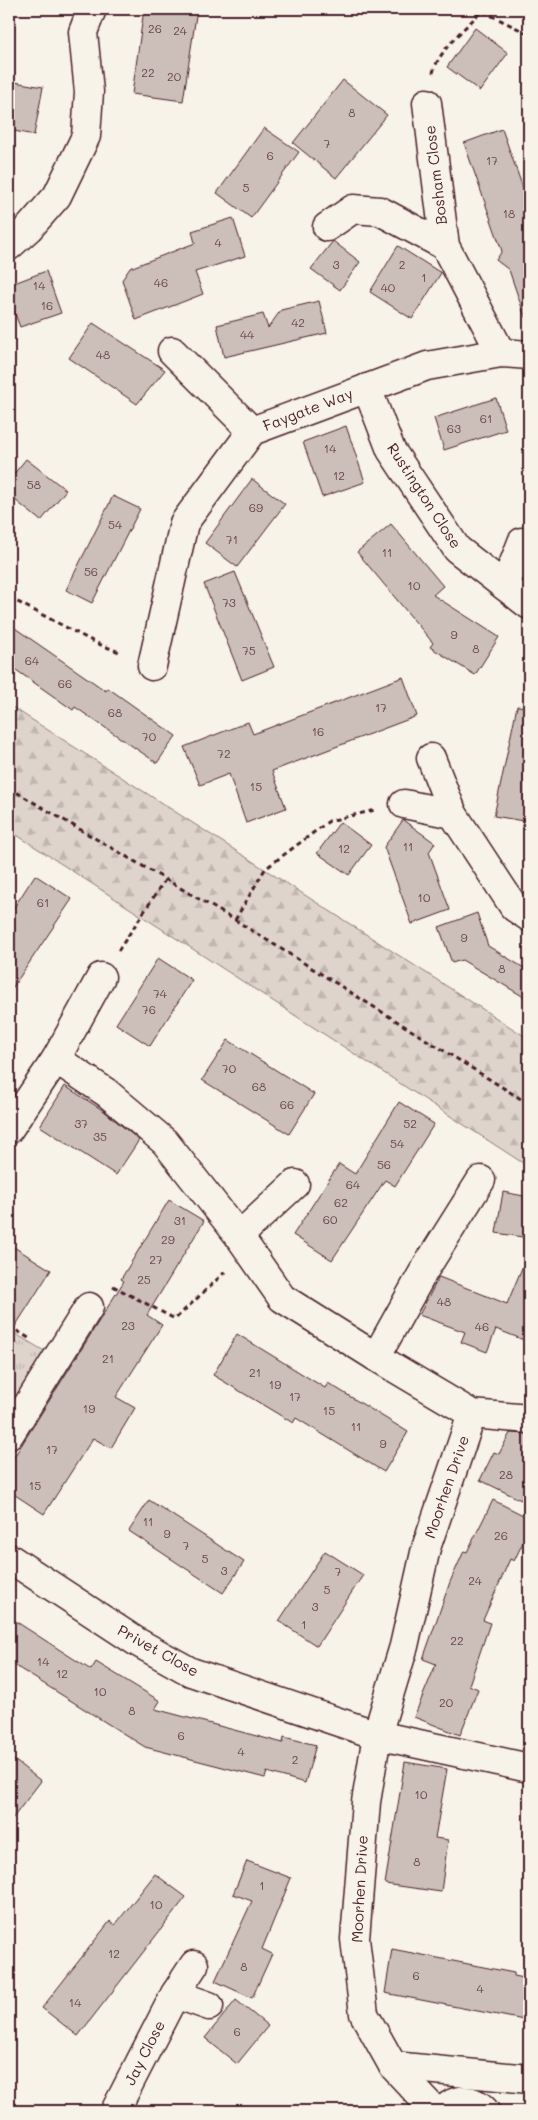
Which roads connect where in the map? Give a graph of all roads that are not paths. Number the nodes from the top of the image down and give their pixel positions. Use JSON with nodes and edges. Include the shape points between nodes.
{"nodes":[{"id":1,"x":92,"y":9,"type":"edge"},
{"id":2,"x":427,"y":103,"type":"road end"},
{"id":3,"x":327,"y":227,"type":"dead end"},
{"id":4,"x":9,"y":246,"type":"edge"},
{"id":5,"x":445,"y":246,"type":"junction"},
{"id":6,"x":172,"y":351,"type":"dead end"},
{"id":7,"x":501,"y":353,"type":"junction"},
{"id":8,"x":529,"y":355,"type":"edge"},
{"id":9,"x":368,"y":388,"type":"junction"},
{"id":10,"x":252,"y":431,"type":"junction"},
{"id":11,"x":522,"y":542,"type":"dead end"},
{"id":12,"x":505,"y":586,"type":"junction"},
{"id":13,"x":529,"y":605,"type":"edge"},
{"id":14,"x":152,"y":666,"type":"road end"},
{"id":15,"x":431,"y":758,"type":"dead end"},
{"id":16,"x":404,"y":804,"type":"road end"},
{"id":17,"x":453,"y":814,"type":"junction"},
{"id":18,"x":529,"y":917,"type":"edge"},
{"id":19,"x":101,"y":977,"type":"road end"},
{"id":20,"x":56,"y":1059,"type":"junction"},
{"id":21,"x":9,"y":1129,"type":"edge"},
{"id":22,"x":481,"y":1180,"type":"dead end"},
{"id":23,"x":295,"y":1184,"type":"dead end"},
{"id":24,"x":244,"y":1242,"type":"junction"},
{"id":25,"x":89,"y":1307,"type":"dead end"},
{"id":26,"x":376,"y":1357,"type":"junction"},
{"id":27,"x":472,"y":1414,"type":"junction"},
{"id":28,"x":529,"y":1419,"type":"edge"},
{"id":29,"x":9,"y":1435,"type":"edge"},
{"id":30,"x":9,"y":1558,"type":"edge"},
{"id":31,"x":377,"y":1735,"type":"junction"},
{"id":32,"x":529,"y":1768,"type":"edge"},
{"id":33,"x":194,"y":1965,"type":"dead end"},
{"id":34,"x":175,"y":1994,"type":"junction"},
{"id":35,"x":209,"y":2006,"type":"dead end"},
{"id":36,"x":393,"y":2066,"type":"junction"},
{"id":37,"x":529,"y":2079,"type":"edge"},
{"id":38,"x":115,"y":2111,"type":"edge"},
{"id":39,"x":435,"y":2111,"type":"edge"},
{"id":40,"x":444,"y":2111,"type":"edge"},
{"id":41,"x":486,"y":2111,"type":"edge"}],
"edges":[{"from":1,"to":4,"type":"street","via":[[83,32],[89,92],[86,136],[57,196]]},
{"from":2,"to":5,"type":"street","name":"Bosham Close"},
{"from":3,"to":5,"type":"street","name":"Bosham Close","via":[[353,209],[380,211]]},
{"from":5,"to":7,"type":"street","name":"Bosham Close"},
{"from":6,"to":10,"type":"street"},
{"from":7,"to":8,"type":"street","name":"Faygate Way"},
{"from":7,"to":9,"type":"street","name":"Faygate Way","via":[[427,366]]},
{"from":9,"to":10,"type":"street","name":"Faygate Way"},
{"from":9,"to":12,"type":"street","name":"Rustington Close","via":[[391,450],[457,549]]},
{"from":10,"to":14,"type":"street","name":"Faygate Way","via":[[184,523]]},
{"from":11,"to":12,"type":"street"},
{"from":12,"to":13,"type":"street","name":"Rustington Close"},
{"from":15,"to":17,"type":"street"},
{"from":16,"to":17,"type":"street"},
{"from":17,"to":18,"type":"street","via":[[514,907]]},
{"from":19,"to":20,"type":"street"},
{"from":20,"to":21,"type":"street"},
{"from":20,"to":24,"type":"street","via":[[107,1093],[165,1142]]},
{"from":22,"to":26,"type":"street","via":[[425,1269]]},
{"from":23,"to":24,"type":"street"},
{"from":24,"to":26,"type":"street","via":[[282,1298]]},
{"from":25,"to":29,"type":"street"},
{"from":26,"to":27,"type":"street"},
{"from":27,"to":28,"type":"street"},
{"from":27,"to":31,"type":"street","name":"Moorhen Drive","via":[[426,1548],[404,1646]]},
{"from":30,"to":31,"type":"street","name":"Privet Close","via":[[137,1642],[191,1672]]},
{"from":31,"to":32,"type":"street"},
{"from":31,"to":36,"type":"street","name":"Moorhen Drive","via":[[366,1802],[355,1938],[364,2014]]},
{"from":33,"to":34,"type":"street","name":"Jay Close"},
{"from":34,"to":35,"type":"street"},
{"from":34,"to":38,"type":"street","name":"Jay Close"},
{"from":36,"to":37,"type":"street"},
{"from":36,"to":39,"type":"street","name":"Moorhen Drive"},
{"from":40,"to":41,"type":"street","via":[[460,2101],[472,2101]]}]}
